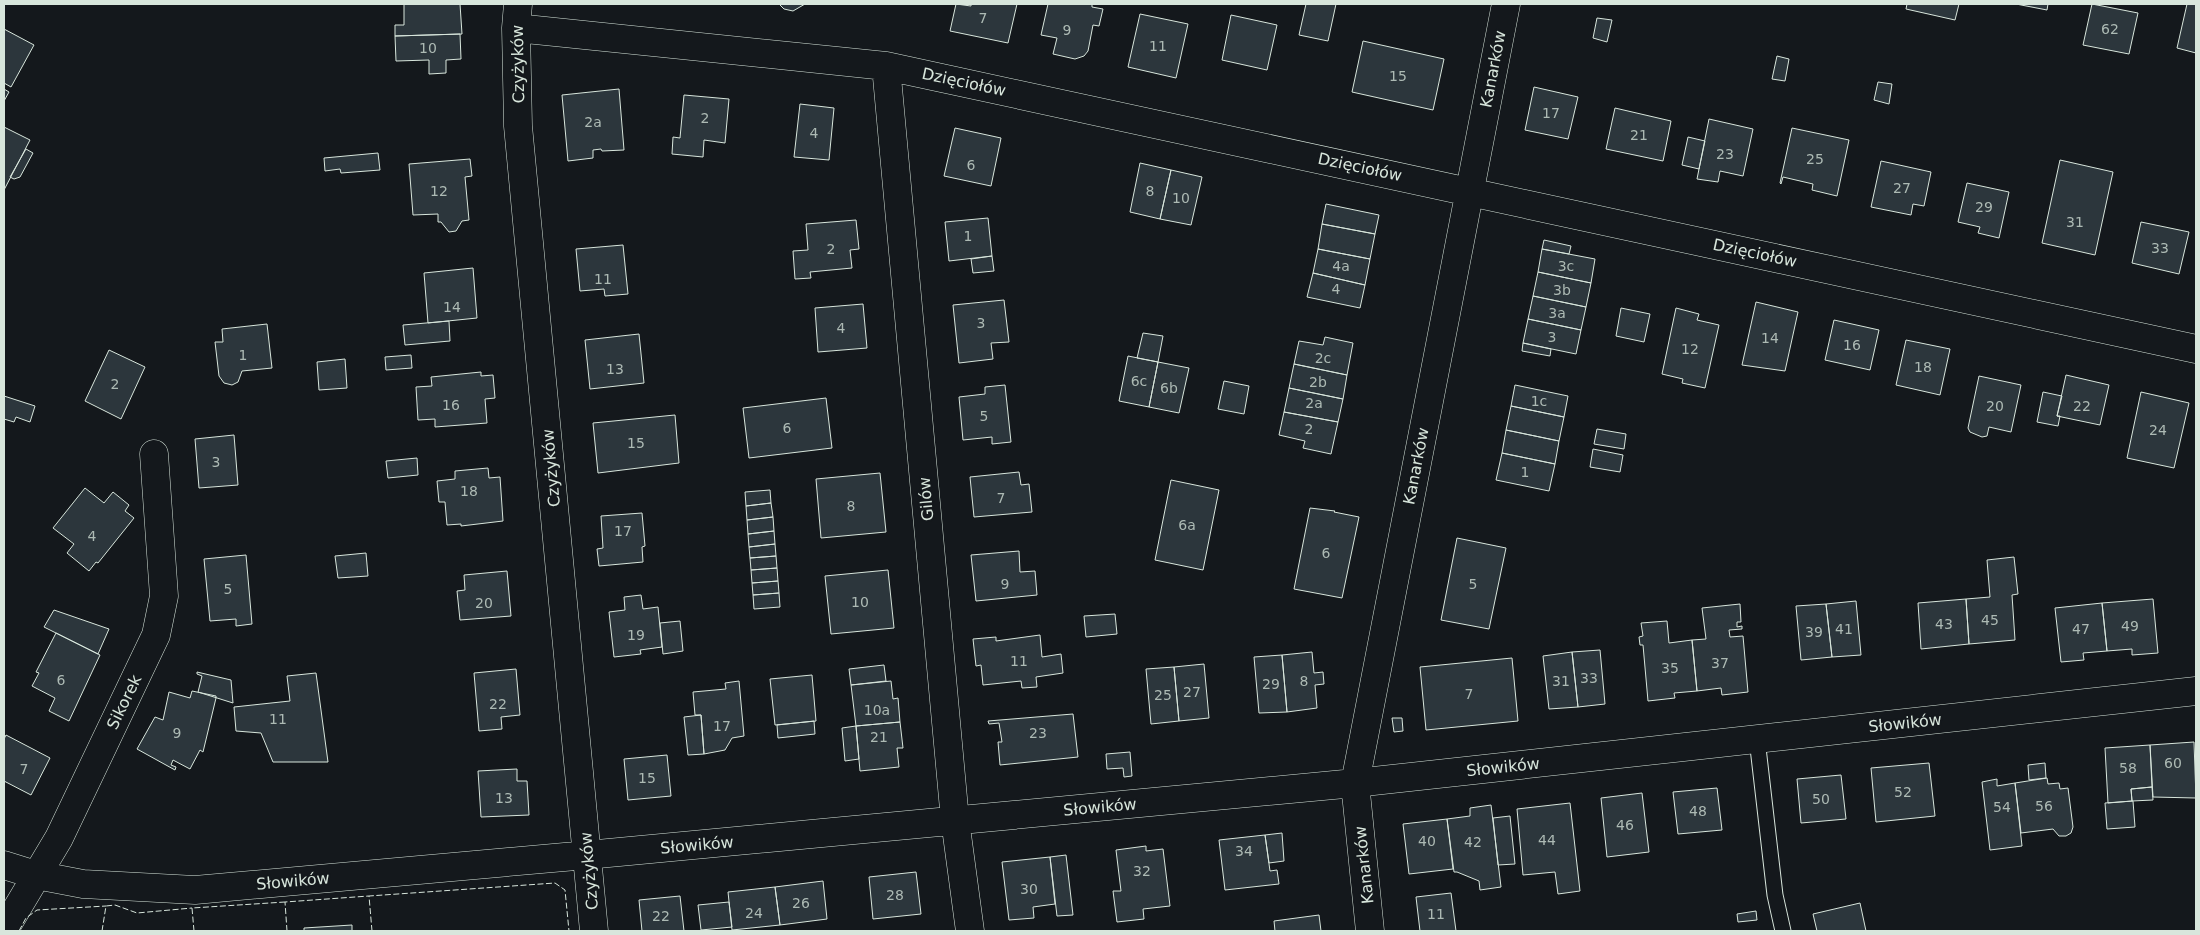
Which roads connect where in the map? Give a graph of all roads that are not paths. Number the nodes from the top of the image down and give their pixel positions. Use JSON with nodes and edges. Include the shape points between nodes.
{"nodes":[{"id":1,"x":1506,"y":4,"type":"edge"},
{"id":2,"x":517,"y":16,"type":"edge"},
{"id":3,"x":886,"y":66,"type":"junction"},
{"id":4,"x":1469,"y":191,"type":"junction"},
{"id":5,"x":2196,"y":349,"type":"edge"},
{"id":6,"x":154,"y":454,"type":"dead end"},
{"id":7,"x":2196,"y":691,"type":"edge"},
{"id":8,"x":1757,"y":739,"type":"junction"},
{"id":9,"x":1355,"y":783,"type":"junction"},
{"id":10,"x":955,"y":820,"type":"junction"},
{"id":11,"x":587,"y":855,"type":"junction"},
{"id":12,"x":4,"y":865,"type":"edge"},
{"id":13,"x":36,"y":875,"type":"junction"},
{"id":14,"x":4,"y":930,"type":"edge"},
{"id":15,"x":594,"y":931,"type":"edge"},
{"id":16,"x":970,"y":931,"type":"edge"},
{"id":17,"x":1370,"y":931,"type":"edge"},
{"id":18,"x":1783,"y":931,"type":"edge"}],
"edges":[{"from":1,"to":4,"type":"street","name":"Kanarków"},
{"from":2,"to":3,"type":"street","name":"Dzięciołów"},
{"from":2,"to":11,"type":"street","name":"Czyżyków","via":[[518,126]]},
{"from":3,"to":4,"type":"street","name":"Dzięciołów"},
{"from":3,"to":10,"type":"street","name":"Gilów"},
{"from":4,"to":5,"type":"street","name":"Dzięciołów"},
{"from":4,"to":9,"type":"street","name":"Kanarków"},
{"from":6,"to":13,"type":"street","name":"Sikorek","via":[[164,596],[156,635],[59,838]]},
{"from":7,"to":8,"type":"street","name":"Słowików"},
{"from":8,"to":9,"type":"street","name":"Słowików"},
{"from":8,"to":18,"type":"lane","via":[[1775,895]]},
{"from":9,"to":10,"type":"street","name":"Słowików"},
{"from":9,"to":17,"type":"street","name":"Kanarków"},
{"from":10,"to":11,"type":"street","name":"Słowików"},
{"from":10,"to":16,"type":"street","name":"Gilów"},
{"from":11,"to":13,"type":"street","name":"Słowików","via":[[195,890],[83,884]]},
{"from":11,"to":15,"type":"street","name":"Czyżyków"},
{"from":12,"to":13,"type":"street","name":"Słowików"},
{"from":13,"to":14,"type":"street","name":"Sikorek"}]}
